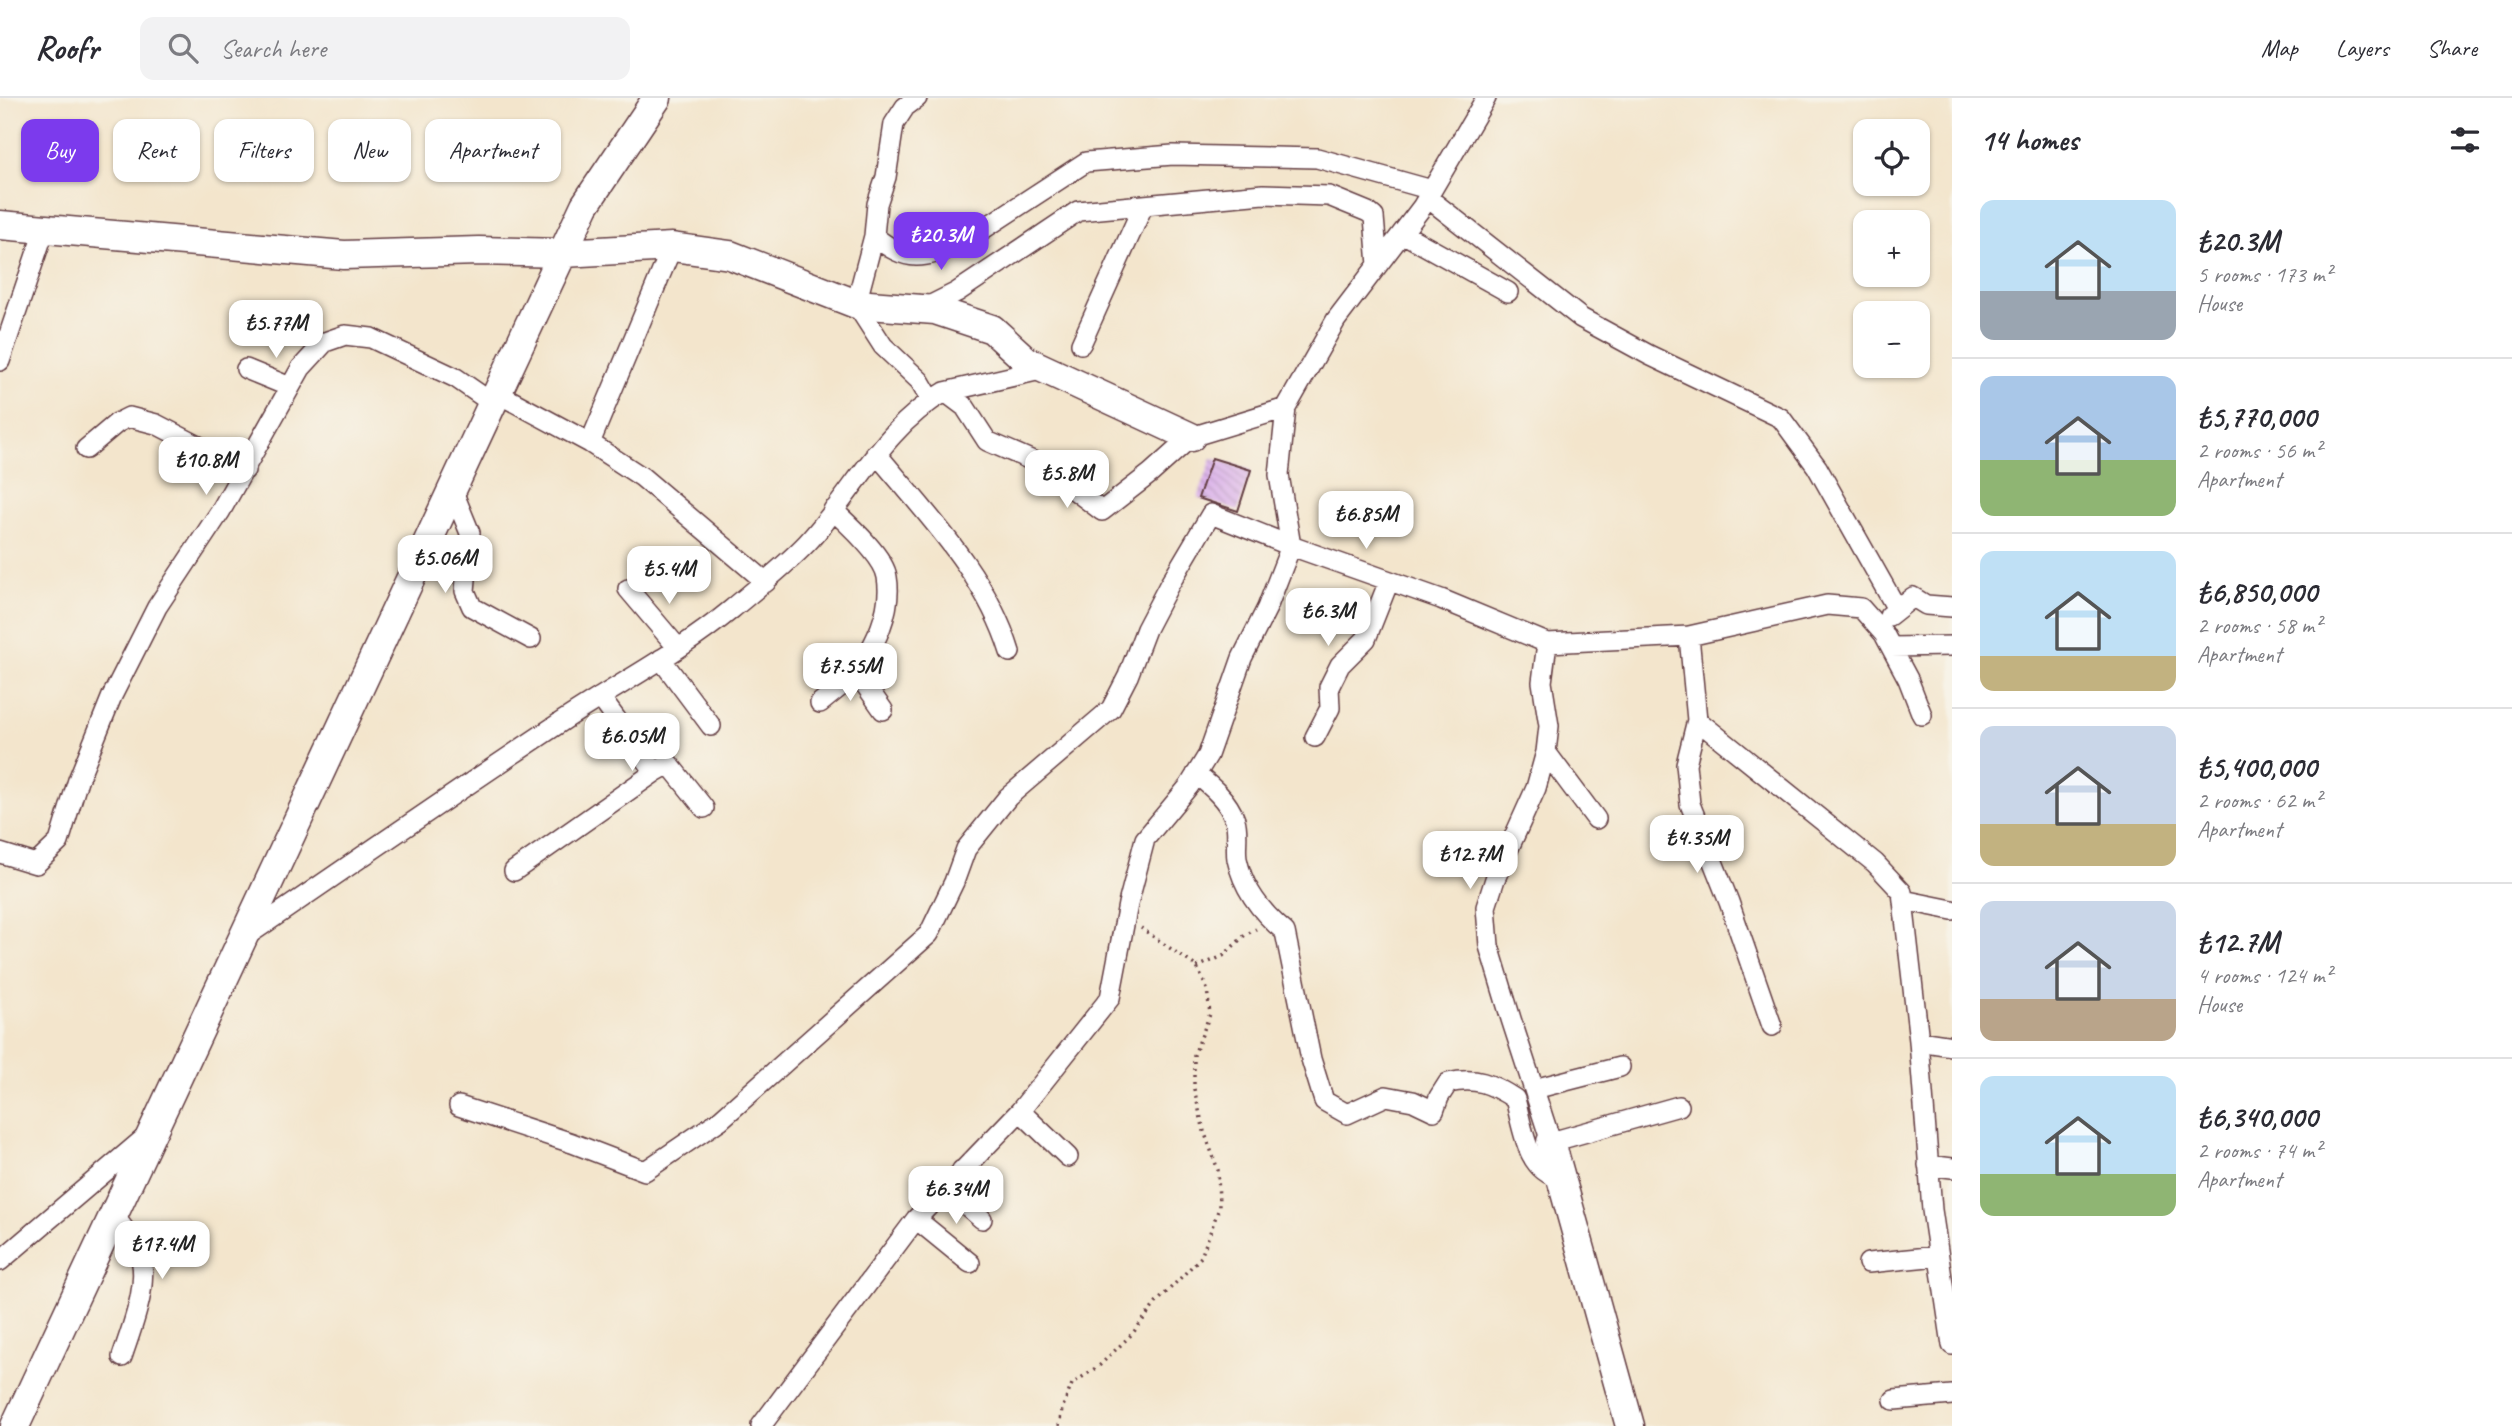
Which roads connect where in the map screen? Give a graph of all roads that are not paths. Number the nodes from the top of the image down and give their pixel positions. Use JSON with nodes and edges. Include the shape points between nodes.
{"nodes":[{"id":1,"x":917,"y":98,"type":"edge"},
{"id":2,"x":1486,"y":98,"type":"edge"},
{"id":3,"x":645,"y":105,"type":"edge"},
{"id":4,"x":1430,"y":194,"type":"junction"},
{"id":5,"x":1143,"y":206,"type":"junction"},
{"id":6,"x":0,"y":225,"type":"edge"},
{"id":7,"x":44,"y":231,"type":"junction"},
{"id":8,"x":1402,"y":233,"type":"junction"},
{"id":9,"x":874,"y":236,"type":"junction"},
{"id":10,"x":672,"y":247,"type":"junction"},
{"id":11,"x":563,"y":253,"type":"junction"},
{"id":12,"x":1378,"y":265,"type":"junction"},
{"id":13,"x":1507,"y":292,"type":"dead end"},
{"id":14,"x":856,"y":304,"type":"junction"},
{"id":15,"x":922,"y":309,"type":"junction"},
{"id":16,"x":1081,"y":344,"type":"dead end"},
{"id":17,"x":0,"y":362,"type":"edge"},
{"id":18,"x":246,"y":369,"type":"dead end"},
{"id":19,"x":1045,"y":369,"type":"junction"},
{"id":20,"x":290,"y":387,"type":"junction"},
{"id":21,"x":938,"y":396,"type":"junction"},
{"id":22,"x":494,"y":398,"type":"junction"},
{"id":23,"x":1286,"y":408,"type":"junction"},
{"id":24,"x":1191,"y":437,"type":"junction"},
{"id":25,"x":590,"y":443,"type":"junction"},
{"id":26,"x":86,"y":449,"type":"dead end"},
{"id":27,"x":876,"y":453,"type":"junction"},
{"id":28,"x":244,"y":470,"type":"junction"},
{"id":29,"x":452,"y":489,"type":"junction"},
{"id":30,"x":833,"y":510,"type":"junction"},
{"id":31,"x":1291,"y":545,"type":"junction"},
{"id":32,"x":1390,"y":581,"type":"junction"},
{"id":33,"x":766,"y":582,"type":"junction"},
{"id":34,"x":628,"y":589,"type":"dead end"},
{"id":35,"x":1952,"y":607,"type":"edge"},
{"id":36,"x":1898,"y":609,"type":"junction"},
{"id":37,"x":1877,"y":625,"type":"junction"},
{"id":38,"x":1689,"y":636,"type":"junction"},
{"id":39,"x":531,"y":639,"type":"dead end"},
{"id":40,"x":1547,"y":643,"type":"junction"},
{"id":41,"x":1952,"y":646,"type":"edge"},
{"id":42,"x":1891,"y":647,"type":"junction"},
{"id":43,"x":678,"y":648,"type":"junction"},
{"id":44,"x":1010,"y":652,"type":"dead end"},
{"id":45,"x":661,"y":659,"type":"junction"},
{"id":46,"x":856,"y":673,"type":"junction"},
{"id":47,"x":600,"y":697,"type":"junction"},
{"id":48,"x":820,"y":703,"type":"dead end"},
{"id":49,"x":883,"y":710,"type":"dead end"},
{"id":50,"x":1922,"y":715,"type":"dead end"},
{"id":51,"x":1697,"y":720,"type":"junction"},
{"id":52,"x":711,"y":726,"type":"dead end"},
{"id":53,"x":1315,"y":737,"type":"dead end"},
{"id":54,"x":1546,"y":752,"type":"junction"},
{"id":55,"x":655,"y":772,"type":"junction"},
{"id":56,"x":1196,"y":774,"type":"junction"},
{"id":57,"x":704,"y":808,"type":"dead end"},
{"id":58,"x":1596,"y":819,"type":"dead end"},
{"id":59,"x":0,"y":853,"type":"edge"},
{"id":60,"x":514,"y":870,"type":"dead end"},
{"id":61,"x":1903,"y":900,"type":"junction"},
{"id":62,"x":1952,"y":910,"type":"edge"},
{"id":63,"x":242,"y":940,"type":"junction"},
{"id":64,"x":1772,"y":1026,"type":"dead end"},
{"id":65,"x":1919,"y":1041,"type":"junction"},
{"id":66,"x":1952,"y":1046,"type":"edge"},
{"id":67,"x":1620,"y":1067,"type":"dead end"},
{"id":68,"x":1534,"y":1089,"type":"junction"},
{"id":69,"x":459,"y":1106,"type":"dead end"},
{"id":70,"x":1679,"y":1107,"type":"dead end"},
{"id":71,"x":1020,"y":1111,"type":"junction"},
{"id":72,"x":153,"y":1131,"type":"junction"},
{"id":73,"x":1551,"y":1142,"type":"junction"},
{"id":74,"x":1068,"y":1157,"type":"dead end"},
{"id":75,"x":1928,"y":1165,"type":"junction"},
{"id":76,"x":1952,"y":1168,"type":"edge"},
{"id":77,"x":962,"y":1170,"type":"junction"},
{"id":78,"x":1561,"y":1178,"type":"junction"},
{"id":79,"x":114,"y":1215,"type":"junction"},
{"id":80,"x":916,"y":1219,"type":"junction"},
{"id":81,"x":982,"y":1219,"type":"dead end"},
{"id":82,"x":1938,"y":1256,"type":"junction"},
{"id":83,"x":0,"y":1261,"type":"edge"},
{"id":84,"x":1868,"y":1263,"type":"dead end"},
{"id":85,"x":970,"y":1264,"type":"dead end"},
{"id":86,"x":1952,"y":1345,"type":"edge"},
{"id":87,"x":122,"y":1357,"type":"dead end"},
{"id":88,"x":1952,"y":1395,"type":"edge"},
{"id":89,"x":1894,"y":1400,"type":"dead end"},
{"id":90,"x":15,"y":1426,"type":"edge"},
{"id":91,"x":761,"y":1426,"type":"edge"},
{"id":92,"x":1630,"y":1426,"type":"edge"}],
"edges":[{"from":1,"to":9,"type":"street","via":[[894,124]]},
{"from":2,"to":4,"type":"street"},
{"from":3,"to":11,"type":"street","via":[[585,205]]},
{"from":4,"to":8,"type":"street"},
{"from":4,"to":9,"type":"street","via":[[1317,158],[1173,155],[1086,162],[962,243],[919,257],[893,251]]},
{"from":4,"to":36,"type":"street","via":[[1581,318],[1781,418],[1817,467]]},
{"from":5,"to":12,"type":"street","via":[[1264,194],[1329,196],[1374,217]]},
{"from":5,"to":15,"type":"street","via":[[1078,211],[957,292]]},
{"from":5,"to":16,"type":"street"},
{"from":6,"to":7,"type":"street"},
{"from":7,"to":11,"type":"street","via":[[344,255]]},
{"from":7,"to":17,"type":"street"},
{"from":8,"to":12,"type":"street"},
{"from":8,"to":13,"type":"street"},
{"from":9,"to":14,"type":"street"},
{"from":10,"to":11,"type":"street"},
{"from":10,"to":14,"type":"street","via":[[730,255]]},
{"from":10,"to":25,"type":"street"},
{"from":11,"to":22,"type":"street"},
{"from":12,"to":23,"type":"street","via":[[1336,320]]},
{"from":14,"to":15,"type":"street"},
{"from":14,"to":21,"type":"street","via":[[883,346]]},
{"from":15,"to":19,"type":"street","via":[[992,329],[1027,361]]},
{"from":18,"to":20,"type":"street"},
{"from":19,"to":21,"type":"street"},
{"from":19,"to":24,"type":"street"},
{"from":20,"to":22,"type":"street","via":[[325,342],[345,335],[372,338]]},
{"from":20,"to":28,"type":"street"},
{"from":21,"to":24,"type":"street","via":[[965,407],[987,441],[1040,464],[1102,511]]},
{"from":21,"to":27,"type":"street"},
{"from":22,"to":25,"type":"street"},
{"from":22,"to":29,"type":"street"},
{"from":23,"to":24,"type":"street"},
{"from":23,"to":31,"type":"street","via":[[1279,475]]},
{"from":25,"to":33,"type":"street","via":[[642,477]]},
{"from":26,"to":28,"type":"street","via":[[129,417],[156,424]]},
{"from":27,"to":30,"type":"street"},
{"from":27,"to":44,"type":"street","via":[[964,558],[1003,629]]},
{"from":28,"to":59,"type":"street","via":[[157,607],[111,696],[59,842],[36,864]]},
{"from":29,"to":39,"type":"street","via":[[470,533],[465,591],[472,607]]},
{"from":29,"to":63,"type":"street"},
{"from":30,"to":33,"type":"street"},
{"from":30,"to":46,"type":"street","via":[[866,541],[887,575],[887,614]]},
{"from":31,"to":32,"type":"street"},
{"from":31,"to":56,"type":"street","via":[[1242,658],[1208,755]]},
{"from":31,"to":69,"type":"street","via":[[1211,514],[1157,607],[1111,709],[1008,797],[974,838],[929,934],[720,1120],[645,1171]]},
{"from":32,"to":40,"type":"street"},
{"from":32,"to":53,"type":"street","via":[[1366,639],[1340,665],[1329,687],[1330,708]]},
{"from":33,"to":43,"type":"street"},
{"from":34,"to":43,"type":"street"},
{"from":35,"to":36,"type":"street","via":[[1926,605],[1913,597]]},
{"from":36,"to":37,"type":"street"},
{"from":37,"to":38,"type":"street","via":[[1861,608],[1827,605]]},
{"from":37,"to":42,"type":"street"},
{"from":38,"to":40,"type":"street"},
{"from":38,"to":51,"type":"street"},
{"from":40,"to":54,"type":"street","via":[[1542,682],[1549,726]]},
{"from":41,"to":42,"type":"street"},
{"from":42,"to":50,"type":"street"},
{"from":43,"to":45,"type":"street"},
{"from":45,"to":47,"type":"street"},
{"from":45,"to":52,"type":"street"},
{"from":46,"to":48,"type":"street"},
{"from":46,"to":49,"type":"street"},
{"from":47,"to":55,"type":"street"},
{"from":47,"to":63,"type":"street"},
{"from":51,"to":61,"type":"street","via":[[1875,863],[1902,892]]},
{"from":51,"to":64,"type":"street","via":[[1686,764],[1690,804]]},
{"from":54,"to":58,"type":"street"},
{"from":54,"to":68,"type":"street","via":[[1536,789],[1486,907],[1489,946]]},
{"from":55,"to":57,"type":"street","via":[[669,764]]},
{"from":55,"to":60,"type":"street"},
{"from":56,"to":71,"type":"street","via":[[1144,839],[1110,998]]},
{"from":56,"to":78,"type":"street","via":[[1219,794],[1235,821],[1237,859],[1245,886],[1284,932],[1324,1101],[1347,1114],[1386,1096],[1434,1111],[1448,1083],[1467,1079],[1495,1086],[1515,1099],[1535,1163],[1550,1176]]},
{"from":61,"to":62,"type":"street"},
{"from":61,"to":65,"type":"street"},
{"from":63,"to":72,"type":"street"},
{"from":65,"to":66,"type":"street"},
{"from":65,"to":75,"type":"street"},
{"from":67,"to":68,"type":"street"},
{"from":68,"to":73,"type":"street"},
{"from":70,"to":73,"type":"street"},
{"from":71,"to":74,"type":"street"},
{"from":71,"to":77,"type":"street"},
{"from":72,"to":79,"type":"street"},
{"from":72,"to":83,"type":"street"},
{"from":73,"to":78,"type":"street"},
{"from":75,"to":76,"type":"street"},
{"from":75,"to":82,"type":"street"},
{"from":77,"to":80,"type":"street"},
{"from":77,"to":81,"type":"street","via":[[977,1193],[967,1206]]},
{"from":78,"to":92,"type":"street"},
{"from":79,"to":87,"type":"street","via":[[139,1253],[142,1278]]},
{"from":79,"to":90,"type":"street"},
{"from":80,"to":85,"type":"street"},
{"from":80,"to":91,"type":"street"},
{"from":82,"to":84,"type":"street"},
{"from":82,"to":86,"type":"street"},
{"from":88,"to":89,"type":"street"}]}
